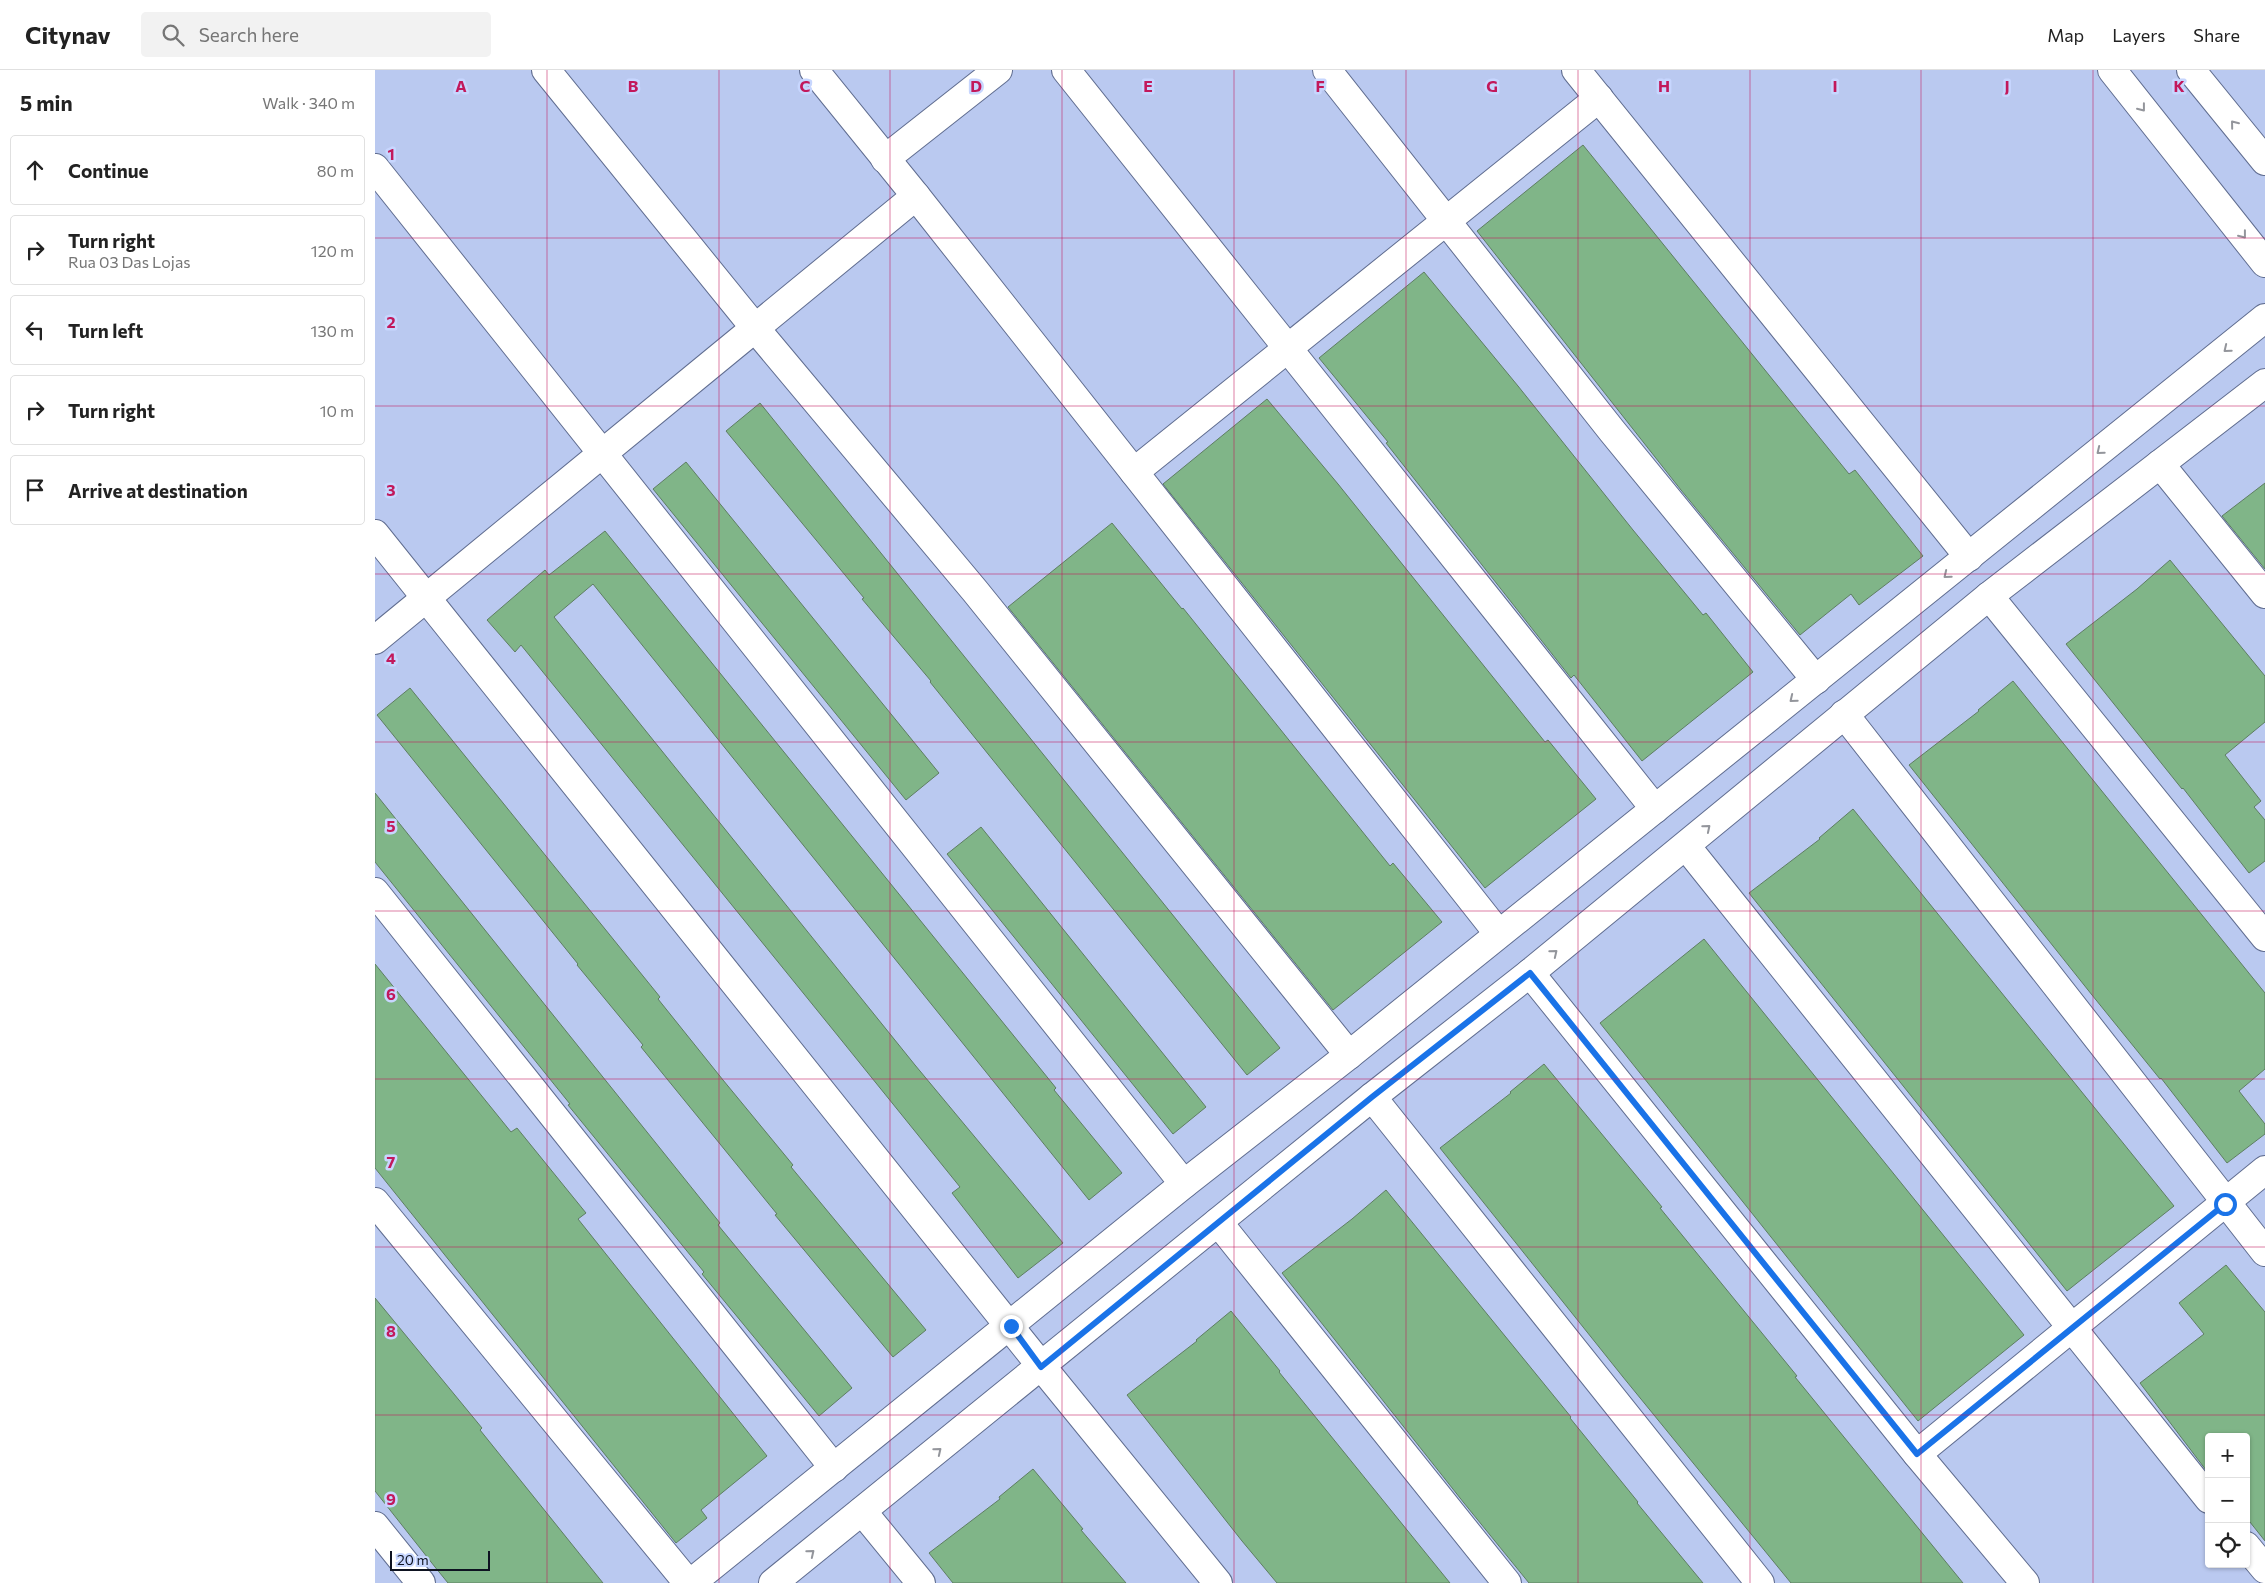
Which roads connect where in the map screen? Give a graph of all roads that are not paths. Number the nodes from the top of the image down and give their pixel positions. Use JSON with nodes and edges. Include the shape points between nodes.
{"nodes":[{"id":1,"x":546,"y":70,"type":"edge"},
{"id":2,"x":814,"y":70,"type":"edge"},
{"id":3,"x":998,"y":70,"type":"edge"},
{"id":4,"x":1066,"y":70,"type":"edge"},
{"id":5,"x":1327,"y":70,"type":"edge"},
{"id":6,"x":1576,"y":70,"type":"edge"},
{"id":7,"x":2111,"y":70,"type":"edge"},
{"id":8,"x":2191,"y":70,"type":"edge"},
{"id":9,"x":1599,"y":98,"type":"junction"},
{"id":10,"x":885,"y":159,"type":"junction"},
{"id":11,"x":2265,"y":161,"type":"edge"},
{"id":12,"x":375,"y":168,"type":"edge"},
{"id":13,"x":916,"y":196,"type":"junction"},
{"id":14,"x":1447,"y":220,"type":"junction"},
{"id":15,"x":2265,"y":263,"type":"edge"},
{"id":16,"x":2265,"y":318,"type":"edge"},
{"id":17,"x":755,"y":328,"type":"junction"},
{"id":18,"x":1288,"y":348,"type":"junction"},
{"id":19,"x":2265,"y":383,"type":"edge"},
{"id":20,"x":604,"y":453,"type":"junction"},
{"id":21,"x":2160,"y":464,"type":"junction"},
{"id":22,"x":1134,"y":472,"type":"junction"},
{"id":23,"x":375,"y":534,"type":"edge"},
{"id":24,"x":1969,"y":556,"type":"junction"},
{"id":25,"x":2265,"y":594,"type":"edge"},
{"id":26,"x":1989,"y":596,"type":"junction"},
{"id":27,"x":426,"y":598,"type":"junction"},
{"id":28,"x":375,"y":640,"type":"edge"},
{"id":29,"x":1816,"y":680,"type":"junction"},
{"id":30,"x":1844,"y":714,"type":"junction"},
{"id":31,"x":1655,"y":809,"type":"junction"},
{"id":32,"x":1686,"y":846,"type":"junction"},
{"id":33,"x":375,"y":892,"type":"edge"},
{"id":34,"x":1498,"y":933,"type":"junction"},
{"id":35,"x":2265,"y":937,"type":"edge"},
{"id":36,"x":1530,"y":973,"type":"junction"},
{"id":37,"x":1349,"y":1055,"type":"junction"},
{"id":38,"x":1372,"y":1097,"type":"junction"},
{"id":39,"x":2265,"y":1170,"type":"edge"},
{"id":40,"x":1185,"y":1184,"type":"junction"},
{"id":41,"x":375,"y":1202,"type":"edge"},
{"id":42,"x":2225,"y":1204,"type":"junction"},
{"id":43,"x":1218,"y":1222,"type":"junction"},
{"id":44,"x":2265,"y":1252,"type":"edge"},
{"id":45,"x":1011,"y":1326,"type":"junction"},
{"id":46,"x":2072,"y":1328,"type":"junction"},
{"id":47,"x":1041,"y":1367,"type":"junction"},
{"id":48,"x":1917,"y":1454,"type":"junction"},
{"id":49,"x":834,"y":1468,"type":"junction"},
{"id":50,"x":2205,"y":1494,"type":"edge"},
{"id":51,"x":863,"y":1511,"type":"junction"},
{"id":52,"x":375,"y":1526,"type":"edge"},
{"id":53,"x":2250,"y":1551,"type":"edge"},
{"id":54,"x":2265,"y":1569,"type":"edge"},
{"id":55,"x":421,"y":1583,"type":"edge"},
{"id":56,"x":689,"y":1583,"type":"edge"},
{"id":57,"x":773,"y":1583,"type":"edge"},
{"id":58,"x":921,"y":1583,"type":"edge"},
{"id":59,"x":1218,"y":1583,"type":"edge"},
{"id":60,"x":1507,"y":1583,"type":"edge"},
{"id":61,"x":1761,"y":1583,"type":"edge"},
{"id":62,"x":2025,"y":1583,"type":"edge"},
{"id":63,"x":2248,"y":1583,"type":"edge"}],
"edges":[{"from":1,"to":17,"type":"street"},
{"from":2,"to":10,"type":"street"},
{"from":3,"to":10,"type":"street"},
{"from":4,"to":18,"type":"street"},
{"from":5,"to":14,"type":"street"},
{"from":6,"to":9,"type":"street"},
{"from":7,"to":15,"type":"street","one_way":true},
{"from":11,"to":8,"type":"street","one_way":true},
{"from":9,"to":14,"type":"street"},
{"from":9,"to":24,"type":"street"},
{"from":10,"to":13,"type":"street"},
{"from":12,"to":20,"type":"street"},
{"from":13,"to":17,"type":"street"},
{"from":13,"to":22,"type":"street"},
{"from":14,"to":18,"type":"street"},
{"from":14,"to":29,"type":"street","via":[[1618,438]]},
{"from":16,"to":24,"type":"street","one_way":true},
{"from":17,"to":20,"type":"street"},
{"from":17,"to":37,"type":"street","via":[[975,591]]},
{"from":18,"to":22,"type":"street"},
{"from":18,"to":31,"type":"street"},
{"from":19,"to":21,"type":"street"},
{"from":20,"to":27,"type":"street"},
{"from":20,"to":40,"type":"street"},
{"from":21,"to":25,"type":"street"},
{"from":21,"to":26,"type":"street"},
{"from":22,"to":34,"type":"street"},
{"from":23,"to":27,"type":"street"},
{"from":24,"to":29,"type":"street","one_way":true},
{"from":26,"to":30,"type":"street"},
{"from":26,"to":35,"type":"street"},
{"from":27,"to":28,"type":"street"},
{"from":27,"to":45,"type":"street"},
{"from":29,"to":31,"type":"street","one_way":true},
{"from":32,"to":30,"type":"street","one_way":true},
{"from":30,"to":42,"type":"street"},
{"from":31,"to":34,"type":"street"},
{"from":36,"to":32,"type":"street","one_way":true},
{"from":32,"to":46,"type":"street"},
{"from":33,"to":49,"type":"street"},
{"from":34,"to":37,"type":"street"},
{"from":36,"to":38,"type":"street"},
{"from":36,"to":48,"type":"street"},
{"from":37,"to":40,"type":"street"},
{"from":38,"to":43,"type":"street"},
{"from":38,"to":61,"type":"street"},
{"from":39,"to":42,"type":"street"},
{"from":40,"to":45,"type":"street"},
{"from":41,"to":56,"type":"street"},
{"from":42,"to":44,"type":"street"},
{"from":42,"to":46,"type":"street"},
{"from":43,"to":47,"type":"street"},
{"from":43,"to":60,"type":"street"},
{"from":45,"to":47,"type":"street"},
{"from":45,"to":49,"type":"street"},
{"from":46,"to":48,"type":"street"},
{"from":46,"to":50,"type":"street"},
{"from":51,"to":47,"type":"street","one_way":true},
{"from":47,"to":59,"type":"street"},
{"from":48,"to":62,"type":"street"},
{"from":49,"to":56,"type":"street"},
{"from":57,"to":51,"type":"street","one_way":true},
{"from":51,"to":58,"type":"street"},
{"from":52,"to":55,"type":"street"},
{"from":53,"to":54,"type":"street"},
{"from":54,"to":63,"type":"street"}]}
